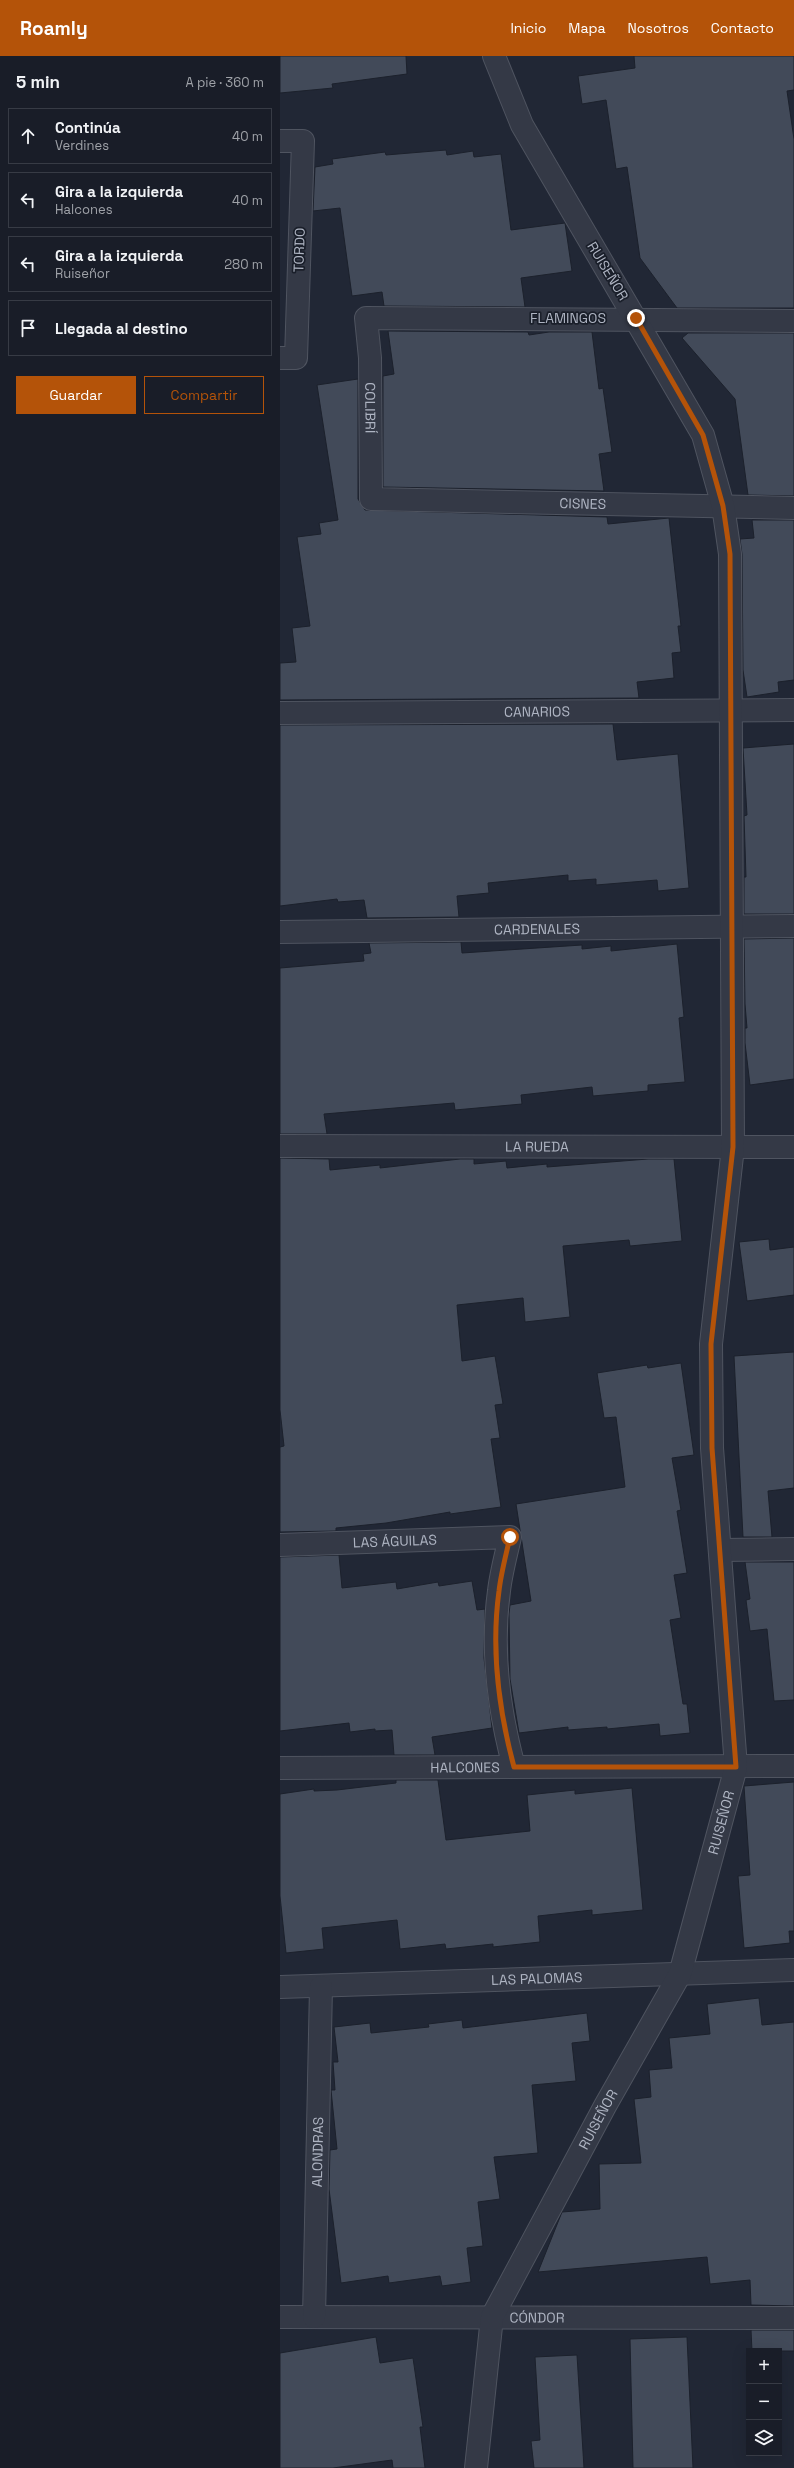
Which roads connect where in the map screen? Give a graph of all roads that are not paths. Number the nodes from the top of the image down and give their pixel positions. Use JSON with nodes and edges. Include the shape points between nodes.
{"nodes":[{"id":1,"x":494,"y":56,"type":"edge"},
{"id":2,"x":280,"y":142,"type":"edge"},
{"id":3,"x":366,"y":318,"type":"joint"},
{"id":4,"x":636,"y":318,"type":"junction"},
{"id":5,"x":794,"y":321,"type":"edge"},
{"id":6,"x":288,"y":358,"type":"edge"},
{"id":7,"x":371,"y":499,"type":"joint"},
{"id":8,"x":723,"y":506,"type":"junction"},
{"id":9,"x":794,"y":508,"type":"edge"},
{"id":10,"x":794,"y":710,"type":"edge"},
{"id":11,"x":729,"y":711,"type":"junction"},
{"id":12,"x":280,"y":713,"type":"edge"},
{"id":13,"x":794,"y":926,"type":"edge"},
{"id":14,"x":732,"y":927,"type":"junction"},
{"id":15,"x":280,"y":932,"type":"edge"},
{"id":16,"x":280,"y":1146,"type":"edge"},
{"id":17,"x":733,"y":1147,"type":"junction"},
{"id":18,"x":794,"y":1147,"type":"edge"},
{"id":19,"x":280,"y":1545,"type":"edge"},
{"id":20,"x":794,"y":1549,"type":"edge"},
{"id":21,"x":721,"y":1550,"type":"junction"},
{"id":22,"x":794,"y":1766,"type":"edge"},
{"id":23,"x":514,"y":1767,"type":"junction"},
{"id":24,"x":736,"y":1767,"type":"junction"},
{"id":25,"x":280,"y":1768,"type":"edge"},
{"id":26,"x":794,"y":1970,"type":"edge"},
{"id":27,"x":680,"y":1974,"type":"junction"},
{"id":28,"x":280,"y":1987,"type":"edge"},
{"id":29,"x":321,"y":1987,"type":"junction"},
{"id":30,"x":280,"y":2317,"type":"edge"},
{"id":31,"x":314,"y":2317,"type":"junction"},
{"id":32,"x":492,"y":2317,"type":"junction"},
{"id":33,"x":794,"y":2318,"type":"edge"},
{"id":34,"x":476,"y":2468,"type":"edge"}],
"edges":[{"from":1,"to":4,"type":"street","name":"RUISEÑOR","via":[[522,125]]},
{"from":2,"to":6,"type":"street","name":"TORDO","via":[[303,141]]},
{"from":3,"to":4,"type":"street","name":"FLAMINGOS"},
{"from":3,"to":7,"type":"street","name":"COLIBRÍ","via":[[370,358]]},
{"from":4,"to":5,"type":"street","name":"FLAMINGOS"},
{"from":4,"to":8,"type":"street","name":"RUISEÑOR","via":[[703,435]]},
{"from":7,"to":8,"type":"street","name":"CISNES"},
{"from":8,"to":9,"type":"street","name":"CISNES"},
{"from":8,"to":11,"type":"street","name":"RUISEÑOR","via":[[730,554]]},
{"from":10,"to":11,"type":"street","name":"CANARIOS"},
{"from":11,"to":12,"type":"street","name":"CANARIOS"},
{"from":11,"to":14,"type":"street","name":"RUISEÑOR"},
{"from":13,"to":14,"type":"street","name":"CARDENALES"},
{"from":14,"to":15,"type":"street","name":"CARDENALES"},
{"from":14,"to":17,"type":"street","name":"RUISEÑOR"},
{"from":16,"to":17,"type":"street","name":"LA RUEDA"},
{"from":17,"to":18,"type":"street","name":"LA RUEDA"},
{"from":17,"to":21,"type":"street","name":"RUISEÑOR","via":[[711,1344],[712,1448]]},
{"from":19,"to":23,"type":"street","name":"LAS ÁGUILAS","via":[[510,1537],[498,1591],[496,1649],[504,1726]]},
{"from":20,"to":21,"type":"street"},
{"from":21,"to":24,"type":"street","name":"RUISEÑOR"},
{"from":22,"to":24,"type":"street","name":"HALCONES"},
{"from":23,"to":24,"type":"street","name":"HALCONES"},
{"from":23,"to":25,"type":"street","name":"HALCONES"},
{"from":24,"to":27,"type":"street","name":"RUISEÑOR"},
{"from":26,"to":27,"type":"street","name":"LAS PALOMAS"},
{"from":27,"to":29,"type":"street","name":"LAS PALOMAS"},
{"from":27,"to":32,"type":"street","name":"RUISEÑOR","via":[[605,2106]]},
{"from":28,"to":29,"type":"street","name":"LAS PALOMAS"},
{"from":29,"to":31,"type":"street","name":"ALONDRAS"},
{"from":30,"to":31,"type":"street","name":"CÓNDOR"},
{"from":31,"to":32,"type":"street","name":"CÓNDOR"},
{"from":32,"to":33,"type":"street","name":"CÓNDOR"},
{"from":32,"to":34,"type":"street","name":"RUISEÑOR"}]}
